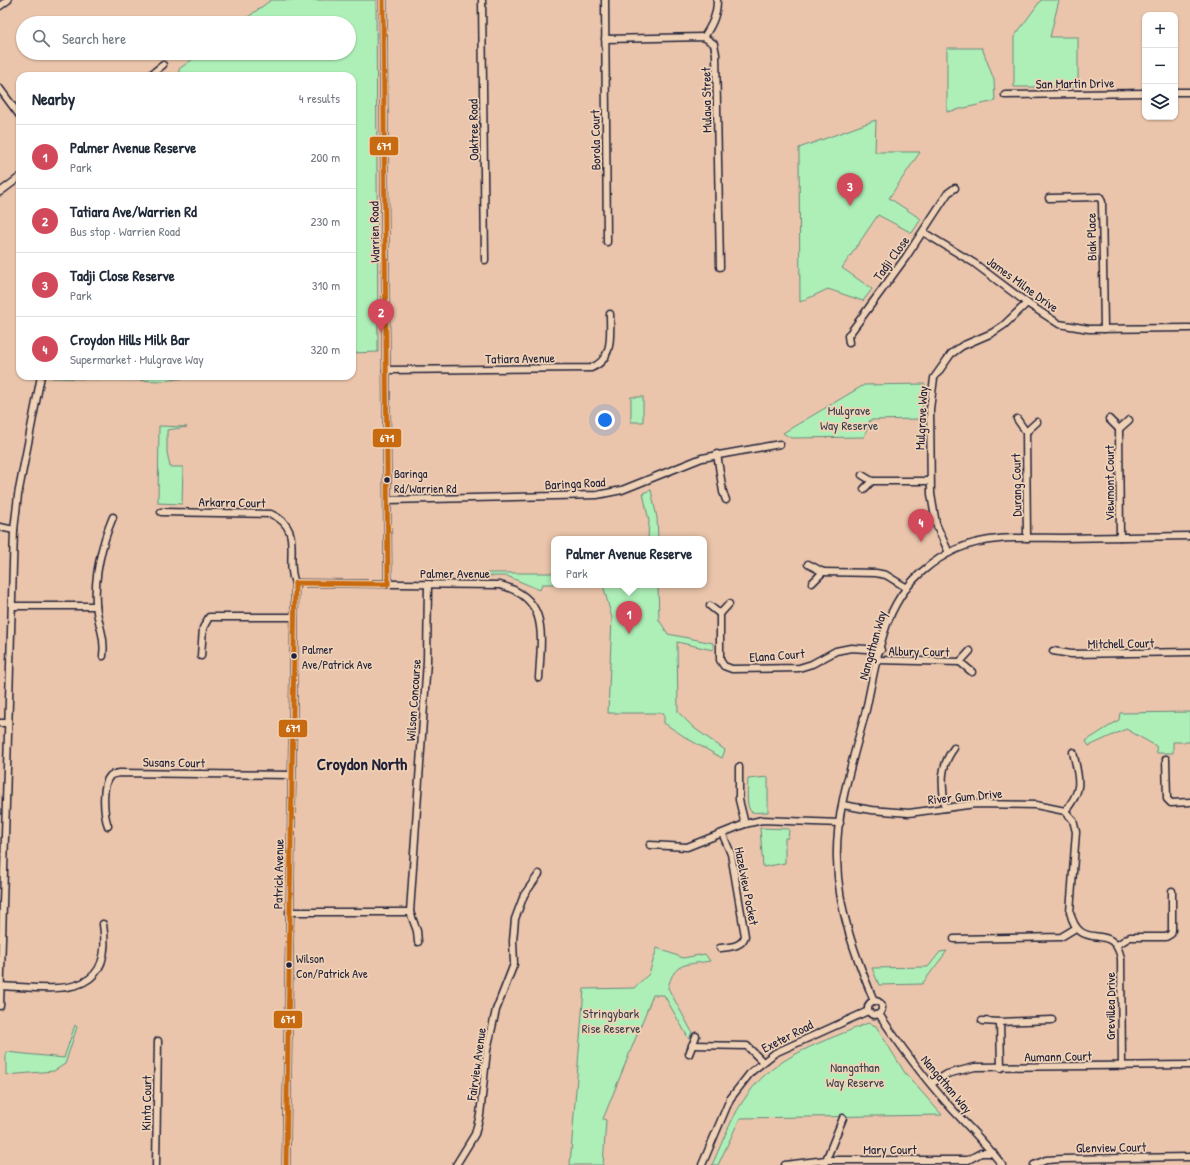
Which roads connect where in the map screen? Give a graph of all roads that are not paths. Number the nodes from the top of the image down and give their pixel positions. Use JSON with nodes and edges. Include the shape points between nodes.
{"nodes":[{"id":1,"x":8,"y":0,"type":"edge"},
{"id":2,"x":383,"y":0,"type":"edge"},
{"id":3,"x":482,"y":0,"type":"edge"},
{"id":4,"x":605,"y":0,"type":"edge"},
{"id":5,"x":717,"y":0,"type":"edge"},
{"id":6,"x":0,"y":6,"type":"edge"},
{"id":7,"x":704,"y":37,"type":"junction"},
{"id":8,"x":605,"y":38,"type":"junction"},
{"id":9,"x":163,"y":65,"type":"dead end"},
{"id":10,"x":154,"y":72,"type":"edge"},
{"id":11,"x":0,"y":89,"type":"edge"},
{"id":12,"x":1178,"y":92,"type":"edge"},
{"id":13,"x":1190,"y":92,"type":"edge"},
{"id":14,"x":1142,"y":93,"type":"edge"},
{"id":15,"x":1005,"y":95,"type":"dead end"},
{"id":16,"x":16,"y":111,"type":"edge"},
{"id":17,"x":16,"y":180,"type":"edge"},
{"id":18,"x":955,"y":188,"type":"dead end"},
{"id":19,"x":0,"y":192,"type":"edge"},
{"id":20,"x":1049,"y":198,"type":"dead end"},
{"id":21,"x":923,"y":232,"type":"junction"},
{"id":22,"x":608,"y":242,"type":"dead end"},
{"id":23,"x":485,"y":260,"type":"dead end"},
{"id":24,"x":720,"y":267,"type":"dead end"},
{"id":25,"x":1027,"y":303,"type":"junction"},
{"id":26,"x":610,"y":314,"type":"dead end"},
{"id":27,"x":1190,"y":328,"type":"edge"},
{"id":28,"x":1104,"y":329,"type":"junction"},
{"id":29,"x":849,"y":343,"type":"dead end"},
{"id":30,"x":386,"y":370,"type":"junction"},
{"id":31,"x":40,"y":380,"type":"edge"},
{"id":32,"x":1017,"y":419,"type":"dead end"},
{"id":33,"x":1110,"y":419,"type":"dead end"},
{"id":34,"x":1129,"y":420,"type":"dead end"},
{"id":35,"x":1037,"y":422,"type":"dead end"},
{"id":36,"x":1120,"y":429,"type":"junction"},
{"id":37,"x":1026,"y":432,"type":"junction"},
{"id":38,"x":780,"y":444,"type":"dead end"},
{"id":39,"x":717,"y":454,"type":"junction"},
{"id":40,"x":862,"y":475,"type":"dead end"},
{"id":41,"x":930,"y":480,"type":"junction"},
{"id":42,"x":872,"y":482,"type":"junction"},
{"id":43,"x":864,"y":489,"type":"dead end"},
{"id":44,"x":388,"y":500,"type":"junction"},
{"id":45,"x":726,"y":500,"type":"dead end"},
{"id":46,"x":161,"y":512,"type":"dead end"},
{"id":47,"x":113,"y":517,"type":"dead end"},
{"id":48,"x":0,"y":527,"type":"edge"},
{"id":49,"x":14,"y":530,"type":"junction"},
{"id":50,"x":1190,"y":536,"type":"edge"},
{"id":51,"x":1120,"y":537,"type":"junction"},
{"id":52,"x":1028,"y":538,"type":"junction"},
{"id":53,"x":949,"y":553,"type":"junction"},
{"id":54,"x":808,"y":564,"type":"dead end"},
{"id":55,"x":823,"y":572,"type":"junction"},
{"id":56,"x":295,"y":583,"type":"junction"},
{"id":57,"x":812,"y":583,"type":"dead end"},
{"id":58,"x":388,"y":584,"type":"junction"},
{"id":59,"x":428,"y":584,"type":"junction"},
{"id":60,"x":907,"y":588,"type":"junction"},
{"id":61,"x":729,"y":604,"type":"dead end"},
{"id":62,"x":12,"y":606,"type":"junction"},
{"id":63,"x":96,"y":606,"type":"junction"},
{"id":64,"x":710,"y":606,"type":"dead end"},
{"id":65,"x":720,"y":614,"type":"junction"},
{"id":66,"x":293,"y":617,"type":"junction"},
{"id":67,"x":880,"y":650,"type":"junction"},
{"id":68,"x":970,"y":651,"type":"dead end"},
{"id":69,"x":1053,"y":651,"type":"dead end"},
{"id":70,"x":1190,"y":652,"type":"edge"},
{"id":71,"x":103,"y":656,"type":"dead end"},
{"id":72,"x":201,"y":656,"type":"dead end"},
{"id":73,"x":878,"y":660,"type":"junction"},
{"id":74,"x":960,"y":662,"type":"junction"},
{"id":75,"x":972,"y":672,"type":"dead end"},
{"id":76,"x":539,"y":678,"type":"dead end"},
{"id":77,"x":0,"y":723,"type":"edge"},
{"id":78,"x":8,"y":723,"type":"junction"},
{"id":79,"x":954,"y":748,"type":"dead end"},
{"id":80,"x":1073,"y":752,"type":"dead end"},
{"id":81,"x":1166,"y":759,"type":"dead end"},
{"id":82,"x":739,"y":767,"type":"dead end"},
{"id":83,"x":291,"y":775,"type":"junction"},
{"id":84,"x":1190,"y":802,"type":"edge"},
{"id":85,"x":843,"y":805,"type":"junction"},
{"id":86,"x":945,"y":808,"type":"junction"},
{"id":87,"x":1065,"y":811,"type":"junction"},
{"id":88,"x":840,"y":823,"type":"junction"},
{"id":89,"x":745,"y":824,"type":"junction"},
{"id":90,"x":108,"y":826,"type":"dead end"},
{"id":91,"x":723,"y":835,"type":"junction"},
{"id":92,"x":650,"y":845,"type":"dead end"},
{"id":93,"x":539,"y":874,"type":"dead end"},
{"id":94,"x":1172,"y":891,"type":"dead end"},
{"id":95,"x":289,"y":912,"type":"junction"},
{"id":96,"x":410,"y":912,"type":"junction"},
{"id":97,"x":103,"y":924,"type":"dead end"},
{"id":98,"x":1076,"y":928,"type":"junction"},
{"id":99,"x":954,"y":939,"type":"dead end"},
{"id":100,"x":418,"y":942,"type":"dead end"},
{"id":101,"x":1118,"y":945,"type":"junction"},
{"id":102,"x":720,"y":948,"type":"dead end"},
{"id":103,"x":0,"y":986,"type":"edge"},
{"id":104,"x":874,"y":1001,"type":"junction"},
{"id":105,"x":0,"y":1006,"type":"edge"},
{"id":106,"x":868,"y":1011,"type":"junction"},
{"id":107,"x":879,"y":1014,"type":"junction"},
{"id":108,"x":1052,"y":1020,"type":"dead end"},
{"id":109,"x":982,"y":1021,"type":"dead end"},
{"id":110,"x":1000,"y":1022,"type":"junction"},
{"id":111,"x":696,"y":1036,"type":"dead end"},
{"id":112,"x":158,"y":1041,"type":"dead end"},
{"id":113,"x":692,"y":1046,"type":"junction"},
{"id":114,"x":689,"y":1054,"type":"dead end"},
{"id":115,"x":762,"y":1061,"type":"junction"},
{"id":116,"x":1190,"y":1065,"type":"edge"},
{"id":117,"x":1122,"y":1066,"type":"junction"},
{"id":118,"x":1001,"y":1068,"type":"junction"},
{"id":119,"x":931,"y":1084,"type":"junction"},
{"id":120,"x":843,"y":1118,"type":"dead end"},
{"id":121,"x":993,"y":1153,"type":"junction"},
{"id":122,"x":1190,"y":1157,"type":"edge"},
{"id":123,"x":825,"y":1163,"type":"edge"},
{"id":124,"x":156,"y":1165,"type":"edge"},
{"id":125,"x":286,"y":1165,"type":"edge"},
{"id":126,"x":456,"y":1165,"type":"edge"},
{"id":127,"x":702,"y":1165,"type":"edge"},
{"id":128,"x":785,"y":1165,"type":"edge"},
{"id":129,"x":1002,"y":1165,"type":"edge"},
{"id":130,"x":1034,"y":1165,"type":"edge"}],
"edges":[{"from":1,"to":6,"type":"street"},
{"from":2,"to":30,"type":"street","name":"Warrien Road"},
{"from":3,"to":23,"type":"street","name":"Oaktree Road"},
{"from":4,"to":8,"type":"street","name":"Borola Court"},
{"from":5,"to":7,"type":"street","via":[[717,12]]},
{"from":7,"to":8,"type":"street"},
{"from":7,"to":24,"type":"street","name":"Mulawa Street","via":[[714,44],[716,54]]},
{"from":8,"to":22,"type":"street","name":"Borola Court"},
{"from":9,"to":10,"type":"street"},
{"from":11,"to":16,"type":"street"},
{"from":12,"to":13,"type":"street"},
{"from":14,"to":15,"type":"street","name":"San Martin Drive"},
{"from":17,"to":19,"type":"street"},
{"from":18,"to":21,"type":"street","name":"Tadji Close","via":[[948,193]]},
{"from":20,"to":28,"type":"street","name":"Biak Place","via":[[1100,197]]},
{"from":21,"to":25,"type":"street","name":"James Milne Drive","via":[[989,273]]},
{"from":21,"to":29,"type":"street","name":"Tadji Close","via":[[848,336]]},
{"from":25,"to":28,"type":"street","name":"James Milne Drive","via":[[1059,324],[1075,328]]},
{"from":25,"to":41,"type":"street","name":"Mulgrave Way","via":[[1004,325],[951,354],[934,378],[930,409]]},
{"from":26,"to":30,"type":"street","name":"Tatiara Avenue","via":[[609,350],[598,365],[591,368]]},
{"from":27,"to":28,"type":"street","name":"James Milne Drive"},
{"from":30,"to":44,"type":"street","name":"Warrien Road"},
{"from":31,"to":49,"type":"street","via":[[18,494]]},
{"from":32,"to":37,"type":"street"},
{"from":33,"to":36,"type":"street","name":"Viewmont Court"},
{"from":34,"to":36,"type":"street","name":"Viewmont Court"},
{"from":35,"to":37,"type":"street"},
{"from":36,"to":51,"type":"street","name":"Viewmont Court"},
{"from":37,"to":52,"type":"street","name":"Durang Court"},
{"from":38,"to":39,"type":"street","name":"Baringa Road"},
{"from":39,"to":44,"type":"street","name":"Baringa Road","via":[[684,464],[622,490],[596,495]]},
{"from":39,"to":45,"type":"street"},
{"from":40,"to":42,"type":"street"},
{"from":41,"to":42,"type":"street"},
{"from":41,"to":53,"type":"street","name":"Mulgrave Way","via":[[934,516]]},
{"from":42,"to":43,"type":"street"},
{"from":44,"to":58,"type":"street","name":"Warrien Road"},
{"from":46,"to":56,"type":"street","name":"Arkarra Court","via":[[277,516],[292,535],[292,572]]},
{"from":47,"to":63,"type":"street","via":[[97,577]]},
{"from":48,"to":49,"type":"street"},
{"from":49,"to":62,"type":"street"},
{"from":50,"to":51,"type":"street","name":"Nangathan Way"},
{"from":51,"to":52,"type":"street","name":"Nangathan Way"},
{"from":52,"to":53,"type":"street","name":"Nangathan Way","via":[[992,540],[968,545]]},
{"from":53,"to":60,"type":"street","name":"Nangathan Way","via":[[927,567]]},
{"from":54,"to":55,"type":"street"},
{"from":55,"to":57,"type":"street"},
{"from":55,"to":60,"type":"street","via":[[876,573],[886,575]]},
{"from":56,"to":58,"type":"street","name":"Palmer Avenue"},
{"from":56,"to":66,"type":"street","name":"Patrick Avenue"},
{"from":58,"to":59,"type":"street","name":"Palmer Avenue"},
{"from":59,"to":76,"type":"street","name":"Palmer Avenue","via":[[500,585],[514,588],[526,596],[535,607],[540,620]]},
{"from":59,"to":96,"type":"street","name":"Wilson Concourse","via":[[427,661]]},
{"from":60,"to":67,"type":"street","name":"Nangathan Way","via":[[895,605],[886,625]]},
{"from":61,"to":65,"type":"street"},
{"from":62,"to":63,"type":"street"},
{"from":62,"to":78,"type":"street"},
{"from":63,"to":71,"type":"street","via":[[105,646]]},
{"from":64,"to":65,"type":"street"},
{"from":65,"to":67,"type":"street","name":"Elana Court","via":[[720,660],[724,666],[732,669],[799,668],[836,651],[851,648]]},
{"from":66,"to":72,"type":"street","via":[[209,617],[205,622]]},
{"from":66,"to":83,"type":"street","name":"Patrick Avenue"},
{"from":67,"to":73,"type":"street","name":"Nangathan Way"},
{"from":68,"to":74,"type":"street","name":"Albury Court"},
{"from":69,"to":70,"type":"street","name":"Mitchell Court","via":[[1071,654]]},
{"from":73,"to":74,"type":"street","name":"Albury Court"},
{"from":73,"to":85,"type":"street","name":"Nangathan Way"},
{"from":74,"to":75,"type":"street","name":"Albury Court"},
{"from":77,"to":78,"type":"street"},
{"from":78,"to":103,"type":"street"},
{"from":79,"to":86,"type":"street","via":[[946,758],[943,768]]},
{"from":80,"to":87,"type":"street","via":[[1079,786],[1077,794]]},
{"from":81,"to":84,"type":"street","via":[[1167,799],[1171,803]]},
{"from":82,"to":89,"type":"street","via":[[739,800]]},
{"from":83,"to":90,"type":"street","name":"Susans Court","via":[[111,775],[105,788],[105,817]]},
{"from":83,"to":95,"type":"street","name":"Patrick Avenue"},
{"from":85,"to":86,"type":"street","name":"River Gum Drive","via":[[892,812]]},
{"from":85,"to":88,"type":"street","name":"Nangathan Way"},
{"from":86,"to":87,"type":"street","name":"River Gum Drive","via":[[1011,803]]},
{"from":87,"to":98,"type":"street","via":[[1073,820],[1076,832],[1070,912]]},
{"from":88,"to":89,"type":"street","via":[[762,820]]},
{"from":88,"to":104,"type":"street","name":"Nangathan Way","via":[[837,859],[840,895],[846,925]]},
{"from":89,"to":91,"type":"street"},
{"from":91,"to":92,"type":"street","via":[[687,848]]},
{"from":91,"to":102,"type":"street","name":"Hazelview Pocket","via":[[731,854],[745,936],[744,941],[738,945]]},
{"from":93,"to":126,"type":"street","name":"Fairview Avenue","via":[[524,895],[515,919],[514,964],[496,1010],[486,1050],[480,1115],[475,1134]]},
{"from":94,"to":101,"type":"street","via":[[1171,934],[1130,937]]},
{"from":95,"to":96,"type":"street"},
{"from":95,"to":125,"type":"street","name":"Patrick Avenue"},
{"from":96,"to":100,"type":"street","name":"Wilson Concourse"},
{"from":97,"to":103,"type":"street","via":[[106,942],[103,960],[95,973],[83,983],[60,989]]},
{"from":98,"to":99,"type":"street","via":[[1061,937]]},
{"from":98,"to":101,"type":"street","via":[[1080,933],[1105,937]]},
{"from":101,"to":117,"type":"street","name":"Grevillea Drive","via":[[1121,958]]},
{"from":103,"to":105,"type":"street"},
{"from":104,"to":106,"type":"street","via":[[868,1005]]},
{"from":104,"to":107,"type":"street","via":[[881,1005]]},
{"from":106,"to":107,"type":"street","via":[[873,1015]]},
{"from":106,"to":115,"type":"street","name":"Exeter Road","via":[[794,1043]]},
{"from":107,"to":119,"type":"street","name":"Nangathan Way"},
{"from":108,"to":110,"type":"street"},
{"from":109,"to":110,"type":"street"},
{"from":110,"to":118,"type":"street"},
{"from":111,"to":113,"type":"street"},
{"from":112,"to":124,"type":"street","name":"Kinta Court"},
{"from":113,"to":114,"type":"street"},
{"from":113,"to":115,"type":"street","via":[[747,1046]]},
{"from":115,"to":127,"type":"street","name":"Exeter Road","via":[[744,1079],[730,1099]]},
{"from":116,"to":117,"type":"street","name":"Aumann Court"},
{"from":117,"to":118,"type":"street","name":"Aumann Court"},
{"from":118,"to":119,"type":"street","name":"Aumann Court","via":[[975,1067],[956,1070]]},
{"from":119,"to":121,"type":"street","name":"Nangathan Way"},
{"from":120,"to":123,"type":"street"},
{"from":121,"to":123,"type":"street","name":"Mary Court","via":[[981,1153],[968,1160]]},
{"from":121,"to":129,"type":"street","name":"Nangathan Way"},
{"from":122,"to":130,"type":"street","name":"Glenview Court","via":[[1063,1159],[1046,1160]]},
{"from":123,"to":128,"type":"street","name":"Mary Court"}]}
